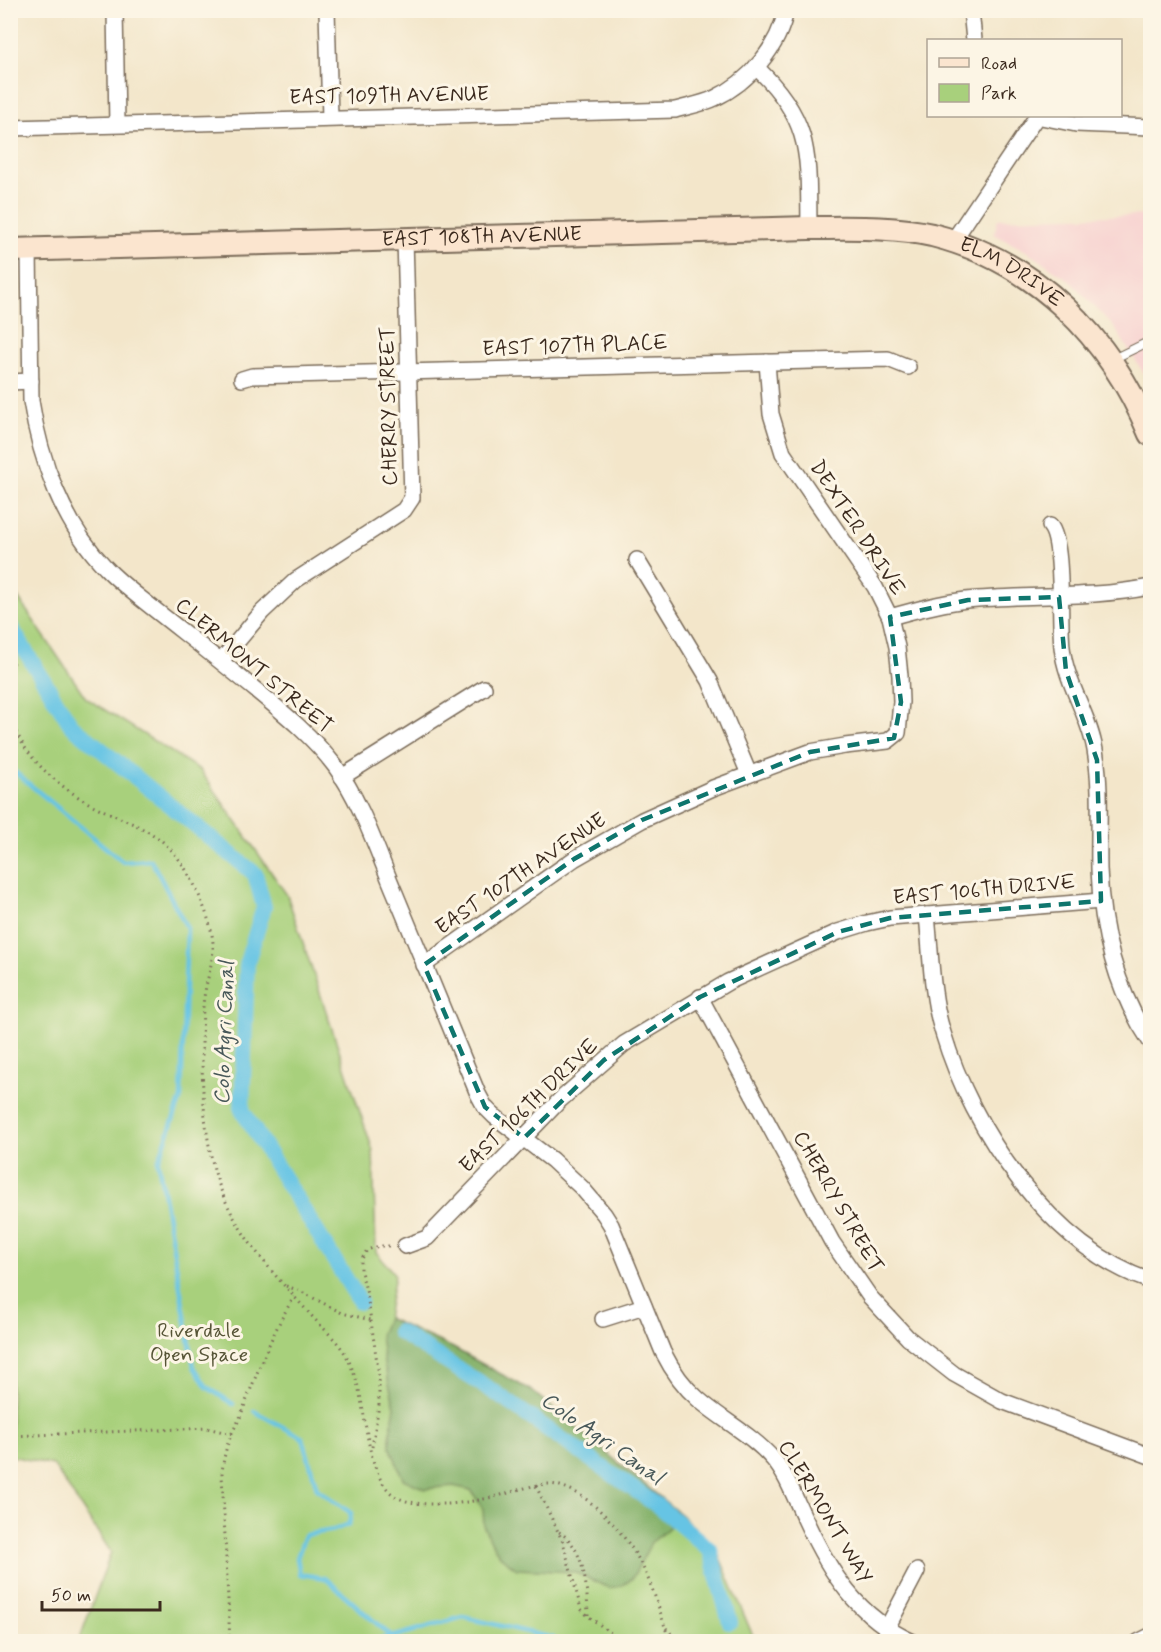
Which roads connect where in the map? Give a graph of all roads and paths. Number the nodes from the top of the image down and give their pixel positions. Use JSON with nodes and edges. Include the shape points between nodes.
{"nodes":[{"id":1,"x":114,"y":10,"type":"edge"},
{"id":2,"x":327,"y":10,"type":"edge"},
{"id":3,"x":786,"y":10,"type":"edge"},
{"id":4,"x":971,"y":10,"type":"edge"},
{"id":5,"x":974,"y":39,"type":"edge"},
{"id":6,"x":756,"y":67,"type":"junction"},
{"id":7,"x":1036,"y":117,"type":"edge"},
{"id":8,"x":1042,"y":117,"type":"edge"},
{"id":9,"x":330,"y":118,"type":"junction"},
{"id":10,"x":117,"y":124,"type":"junction"},
{"id":11,"x":1150,"y":127,"type":"edge"},
{"id":12,"x":10,"y":128,"type":"edge"},
{"id":13,"x":809,"y":228,"type":"junction"},
{"id":14,"x":405,"y":238,"type":"junction"},
{"id":15,"x":953,"y":241,"type":"junction"},
{"id":16,"x":20,"y":250,"type":"edge"},
{"id":17,"x":1150,"y":341,"type":"edge"},
{"id":18,"x":1111,"y":360,"type":"junction"},
{"id":19,"x":767,"y":362,"type":"junction"},
{"id":20,"x":908,"y":367,"type":"dead end"},
{"id":21,"x":409,"y":372,"type":"junction"},
{"id":22,"x":242,"y":379,"type":"dead end"},
{"id":23,"x":31,"y":381,"type":"junction"},
{"id":24,"x":10,"y":382,"type":"edge"},
{"id":25,"x":1150,"y":434,"type":"edge"},
{"id":26,"x":1050,"y":526,"type":"dead end"},
{"id":27,"x":637,"y":560,"type":"dead end"},
{"id":28,"x":1150,"y":587,"type":"edge"},
{"id":29,"x":1059,"y":597,"type":"junction"},
{"id":30,"x":890,"y":617,"type":"junction"},
{"id":31,"x":10,"y":657,"type":"edge"},
{"id":32,"x":221,"y":661,"type":"junction"},
{"id":33,"x":484,"y":688,"type":"dead end"},
{"id":34,"x":10,"y":693,"type":"edge"},
{"id":35,"x":10,"y":715,"type":"edge"},
{"id":36,"x":879,"y":743,"type":"joint"},
{"id":37,"x":749,"y":774,"type":"junction"},
{"id":38,"x":342,"y":777,"type":"junction"},
{"id":39,"x":1101,"y":901,"type":"junction"},
{"id":40,"x":927,"y":915,"type":"junction"},
{"id":41,"x":424,"y":965,"type":"junction"},
{"id":42,"x":700,"y":997,"type":"junction"},
{"id":43,"x":1150,"y":1041,"type":"edge"},
{"id":44,"x":524,"y":1138,"type":"junction"},
{"id":45,"x":405,"y":1245,"type":"joint"},
{"id":46,"x":1150,"y":1281,"type":"edge"},
{"id":47,"x":284,"y":1285,"type":"junction"},
{"id":48,"x":294,"y":1297,"type":"junction"},
{"id":49,"x":644,"y":1306,"type":"junction"},
{"id":50,"x":371,"y":1320,"type":"junction"},
{"id":51,"x":603,"y":1320,"type":"dead end"},
{"id":52,"x":232,"y":1434,"type":"junction"},
{"id":53,"x":10,"y":1436,"type":"edge"},
{"id":54,"x":371,"y":1449,"type":"junction"},
{"id":55,"x":1150,"y":1456,"type":"edge"},
{"id":56,"x":536,"y":1486,"type":"junction"},
{"id":57,"x":557,"y":1531,"type":"junction"},
{"id":58,"x":917,"y":1570,"type":"dead end"},
{"id":59,"x":588,"y":1617,"type":"junction"},
{"id":60,"x":664,"y":1627,"type":"junction"},
{"id":61,"x":887,"y":1628,"type":"junction"},
{"id":62,"x":1150,"y":1636,"type":"edge"},
{"id":63,"x":669,"y":1639,"type":"edge"},
{"id":64,"x":230,"y":1641,"type":"edge"},
{"id":65,"x":623,"y":1641,"type":"edge"},
{"id":66,"x":655,"y":1641,"type":"edge"},
{"id":67,"x":679,"y":1641,"type":"edge"},
{"id":68,"x":736,"y":1641,"type":"edge"},
{"id":69,"x":744,"y":1641,"type":"edge"},
{"id":70,"x":913,"y":1641,"type":"edge"},
{"id":71,"x":1138,"y":1641,"type":"edge"}],
"edges":[{"from":1,"to":10,"type":"street"},
{"from":2,"to":9,"type":"street"},
{"from":3,"to":6,"type":"street","name":"EAST 109TH AVENUE","via":[[775,41]]},
{"from":4,"to":5,"type":"street"},
{"from":6,"to":9,"type":"street","name":"EAST 109TH AVENUE","via":[[728,91],[675,110]]},
{"from":6,"to":13,"type":"street","via":[[778,91],[800,125],[808,165]]},
{"from":7,"to":15,"type":"street","name":"ELM DRIVE"},
{"from":8,"to":11,"type":"street","via":[[1076,124]]},
{"from":9,"to":10,"type":"street","name":"EAST 109TH AVENUE"},
{"from":10,"to":12,"type":"street","name":"EAST 109TH AVENUE"},
{"from":13,"to":14,"type":"street","name":"EAST 108TH AVENUE"},
{"from":13,"to":15,"type":"street","name":"EAST 108TH AVENUE","via":[[900,230]]},
{"from":14,"to":16,"type":"street","name":"EAST 108TH AVENUE"},
{"from":14,"to":21,"type":"street","name":"CHERRY STREET"},
{"from":15,"to":18,"type":"street","name":"ELM DRIVE","via":[[995,259],[1056,299],[1092,333]]},
{"from":16,"to":23,"type":"street","name":"CLERMONT STREET"},
{"from":17,"to":18,"type":"lane"},
{"from":18,"to":25,"type":"street","name":"ELM DRIVE","via":[[1130,389]]},
{"from":19,"to":20,"type":"street","name":"EAST 107TH PLACE","via":[[888,359]]},
{"from":19,"to":21,"type":"street","name":"EAST 107TH PLACE"},
{"from":19,"to":30,"type":"street","name":"DEXTER DRIVE","via":[[771,414],[783,453],[875,587]]},
{"from":21,"to":22,"type":"street","name":"EAST 107TH PLACE"},
{"from":21,"to":32,"type":"street","name":"CHERRY STREET","via":[[410,503],[279,594]]},
{"from":23,"to":24,"type":"street"},
{"from":23,"to":32,"type":"street","name":"CLERMONT STREET","via":[[42,450],[53,482],[84,540],[130,590]]},
{"from":26,"to":29,"type":"street","via":[[1059,551]]},
{"from":27,"to":37,"type":"street","via":[[710,681]]},
{"from":28,"to":29,"type":"street"},
{"from":29,"to":30,"type":"street","via":[[941,603]]},
{"from":29,"to":39,"type":"street","via":[[1066,671],[1097,760]]},
{"from":30,"to":36,"type":"street","name":"DEXTER DRIVE","via":[[900,676],[900,726],[894,738]]},
{"from":31,"to":34,"type":"path"},
{"from":32,"to":38,"type":"street","name":"CLERMONT STREET","via":[[296,723]]},
{"from":33,"to":38,"type":"street"},
{"from":35,"to":47,"type":"path","via":[[26,750],[60,784],[86,802],[157,837],[190,876],[211,927],[213,945],[203,1004],[208,1145],[237,1225]]},
{"from":36,"to":37,"type":"street","name":"EAST 107TH AVENUE","via":[[810,752]]},
{"from":37,"to":41,"type":"street","name":"EAST 107TH AVENUE","via":[[642,820],[574,859]]},
{"from":38,"to":41,"type":"street","name":"CLERMONT STREET","via":[[365,821]]},
{"from":39,"to":40,"type":"street","name":"EAST 106TH DRIVE"},
{"from":39,"to":43,"type":"street","via":[[1121,985]]},
{"from":40,"to":42,"type":"street","name":"EAST 106TH DRIVE","via":[[878,921],[838,932]]},
{"from":40,"to":46,"type":"street","via":[[942,1031],[961,1082],[997,1149],[1057,1222],[1095,1252]]},
{"from":41,"to":44,"type":"street","name":"CLERMONT STREET","via":[[485,1107]]},
{"from":42,"to":44,"type":"street","name":"EAST 106TH DRIVE","via":[[618,1049]]},
{"from":42,"to":55,"type":"street","name":"CHERRY STREET","via":[[832,1242],[870,1297],[908,1338],[954,1374],[1002,1401]]},
{"from":44,"to":45,"type":"street","name":"EAST 106TH DRIVE","via":[[427,1238]]},
{"from":44,"to":49,"type":"street","name":"CLERMONT WAY","via":[[582,1188],[604,1214]]},
{"from":45,"to":50,"type":"path","via":[[379,1245],[367,1250],[361,1260]]},
{"from":47,"to":48,"type":"path"},
{"from":47,"to":50,"type":"path","via":[[342,1313]]},
{"from":48,"to":52,"type":"path"},
{"from":48,"to":54,"type":"path","via":[[346,1354],[357,1382]]},
{"from":49,"to":51,"type":"street"},
{"from":49,"to":61,"type":"street","name":"CLERMONT WAY","via":[[672,1369],[699,1400],[751,1438],[774,1461],[837,1579],[862,1609]]},
{"from":50,"to":54,"type":"path","via":[[379,1405]]},
{"from":52,"to":53,"type":"path","via":[[207,1428]]},
{"from":52,"to":64,"type":"path","via":[[222,1474]]},
{"from":54,"to":56,"type":"path","via":[[375,1470],[383,1484],[395,1497],[411,1503],[462,1504]]},
{"from":56,"to":57,"type":"path"},
{"from":56,"to":60,"type":"path","via":[[566,1488],[609,1521],[645,1570]]},
{"from":57,"to":59,"type":"path","via":[[581,1609]]},
{"from":57,"to":59,"type":"path","via":[[567,1537],[582,1566]]},
{"from":58,"to":61,"type":"street"},
{"from":59,"to":65,"type":"path"},
{"from":60,"to":63,"type":"path"},
{"from":60,"to":67,"type":"path"},
{"from":61,"to":70,"type":"street","name":"CLERMONT WAY"},
{"from":62,"to":71,"type":"street"},
{"from":63,"to":66,"type":"path"},
{"from":68,"to":69,"type":"path"}]}
